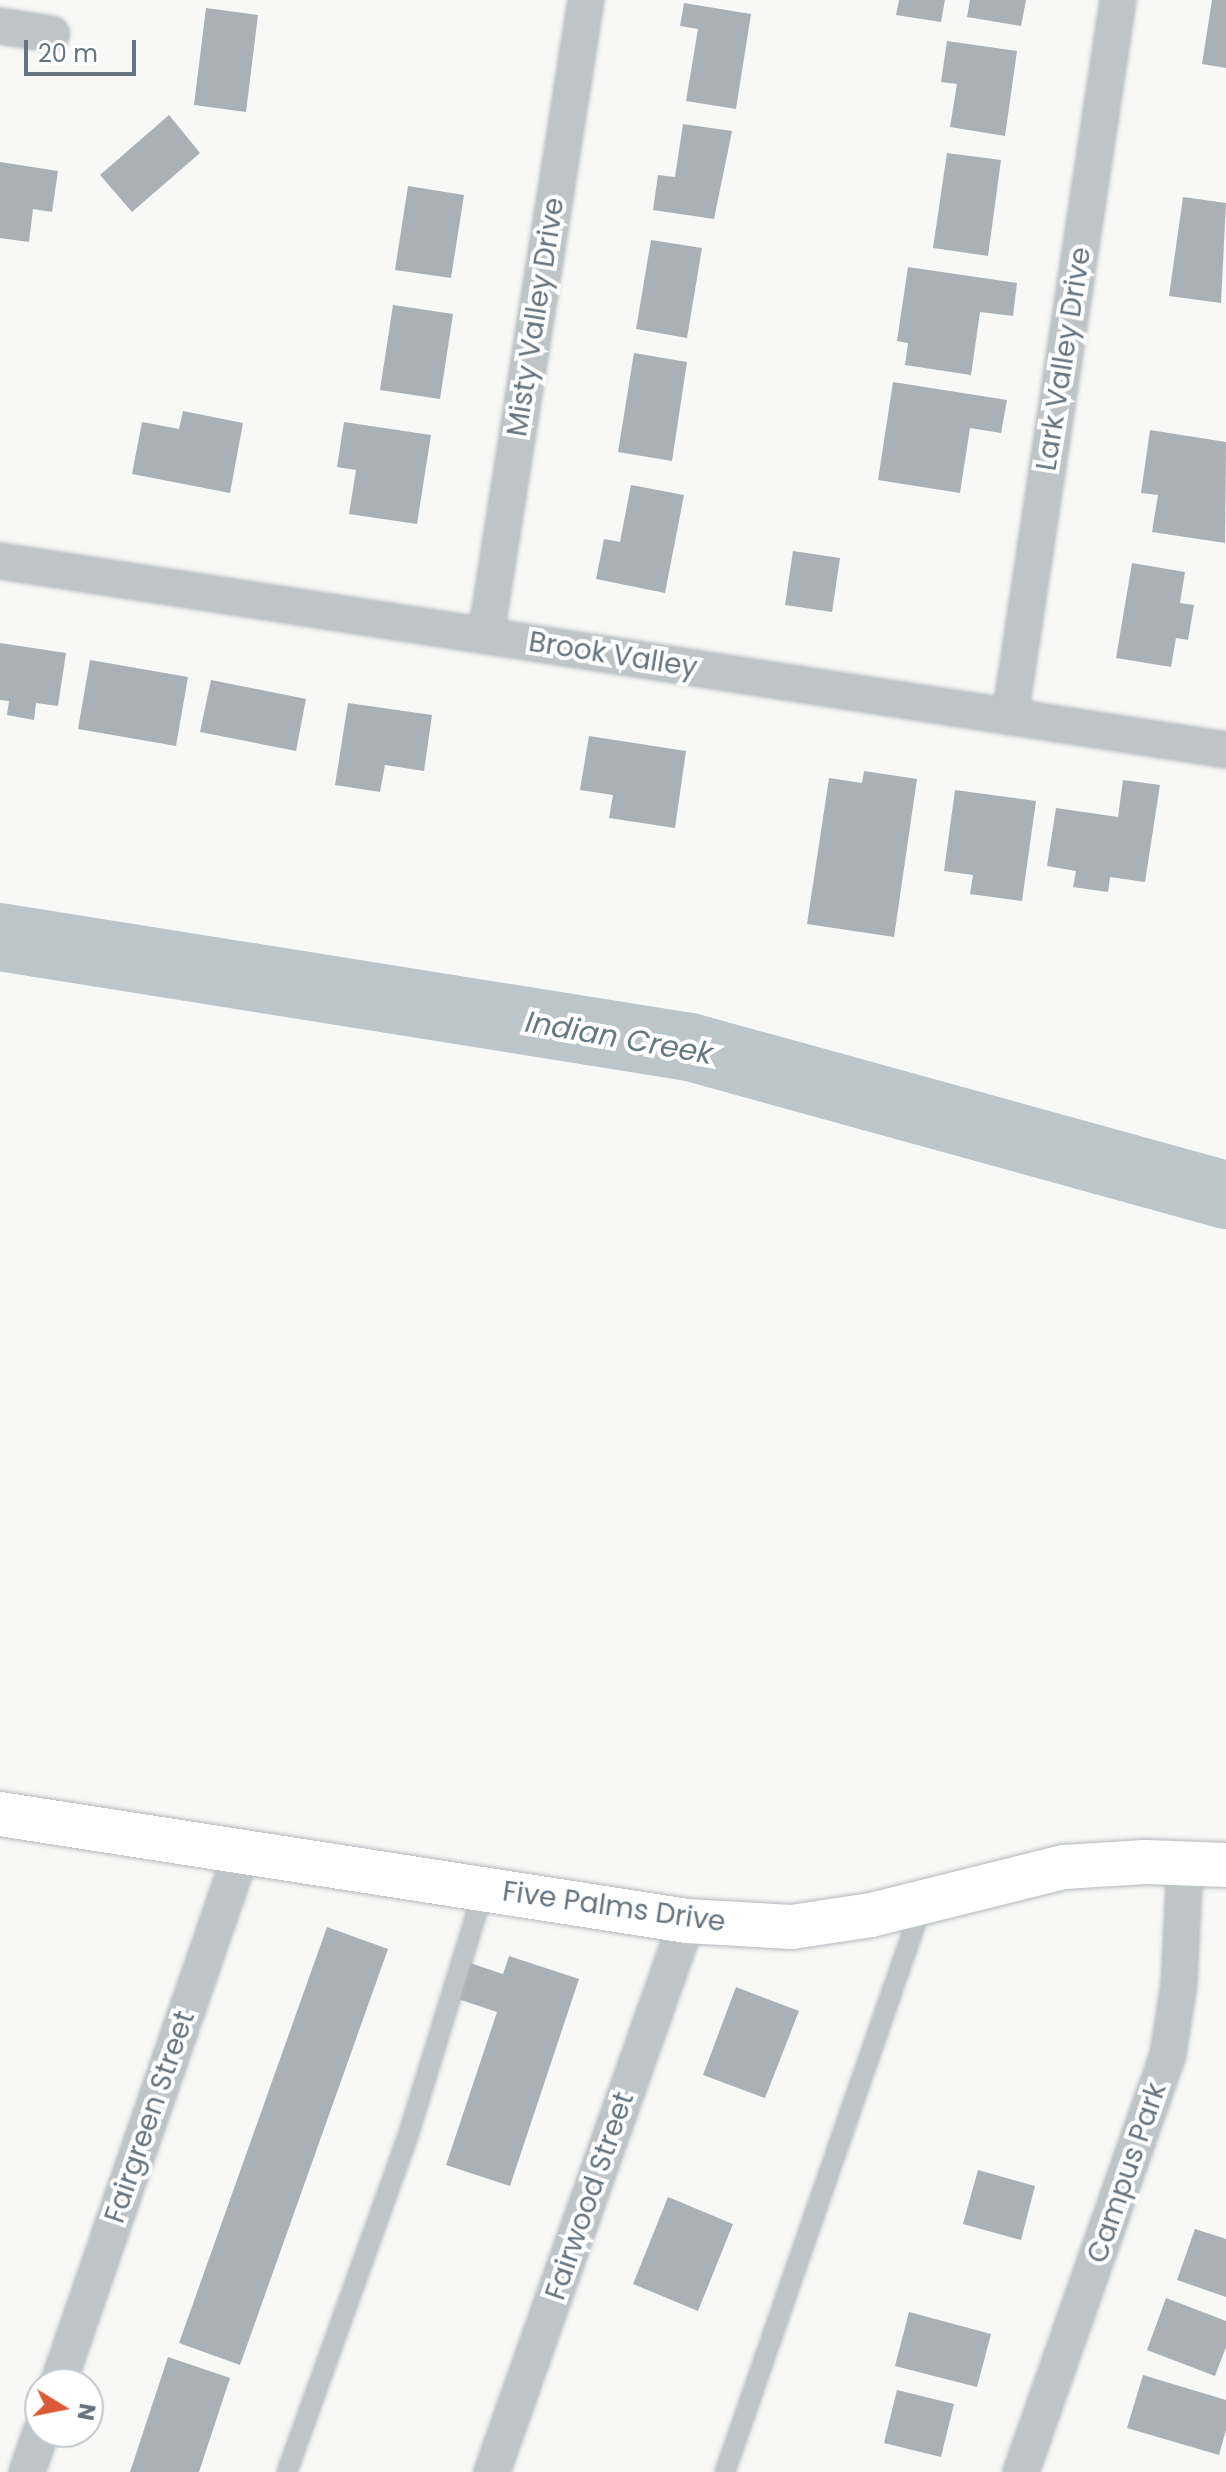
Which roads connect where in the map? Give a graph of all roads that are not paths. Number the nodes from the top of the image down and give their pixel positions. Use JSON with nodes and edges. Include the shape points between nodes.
{"nodes":[{"id":1,"x":586,"y":0,"type":"edge"},
{"id":2,"x":1118,"y":0,"type":"edge"},
{"id":3,"x":0,"y":26,"type":"edge"},
{"id":4,"x":51,"y":34,"type":"dead end"},
{"id":5,"x":0,"y":561,"type":"edge"},
{"id":6,"x":486,"y":635,"type":"junction"},
{"id":7,"x":1010,"y":717,"type":"junction"},
{"id":8,"x":1226,"y":750,"type":"edge"},
{"id":9,"x":0,"y":1814,"type":"edge"},
{"id":10,"x":242,"y":1851,"type":"junction"},
{"id":11,"x":1206,"y":1864,"type":"edge"},
{"id":12,"x":484,"y":1889,"type":"junction"},
{"id":13,"x":922,"y":1902,"type":"junction"},
{"id":14,"x":687,"y":1921,"type":"junction"},
{"id":15,"x":64,"y":2368,"type":"edge"},
{"id":16,"x":35,"y":2448,"type":"edge"},
{"id":17,"x":27,"y":2472,"type":"edge"},
{"id":18,"x":287,"y":2472,"type":"edge"},
{"id":19,"x":492,"y":2472,"type":"edge"},
{"id":20,"x":725,"y":2472,"type":"edge"},
{"id":21,"x":1021,"y":2472,"type":"edge"}],
"edges":[{"from":1,"to":6,"type":"street","name":"Misty Valley Drive"},
{"from":2,"to":7,"type":"street","name":"Lark Valley Drive"},
{"from":3,"to":4,"type":"street"},
{"from":5,"to":6,"type":"street","name":"Brook Valley"},
{"from":6,"to":7,"type":"street","name":"Brook Valley"},
{"from":7,"to":8,"type":"street","name":"Brook Valley"},
{"from":9,"to":10,"type":"street","name":"Five Palms Drive"},
{"from":10,"to":12,"type":"street","name":"Five Palms Drive"},
{"from":10,"to":15,"type":"street","name":"Fairgreen Street"},
{"from":11,"to":13,"type":"street","name":"Five Palms Drive","via":[[1064,1867]]},
{"from":11,"to":21,"type":"street","name":"Campus Park","via":[[1168,2054]]},
{"from":12,"to":14,"type":"street","name":"Five Palms Drive"},
{"from":12,"to":18,"type":"lane","via":[[408,2136]]},
{"from":13,"to":14,"type":"street","name":"Five Palms Drive","via":[[792,1927]]},
{"from":13,"to":20,"type":"lane"},
{"from":14,"to":19,"type":"street","name":"Fairwood Street"},
{"from":16,"to":17,"type":"street"}]}
